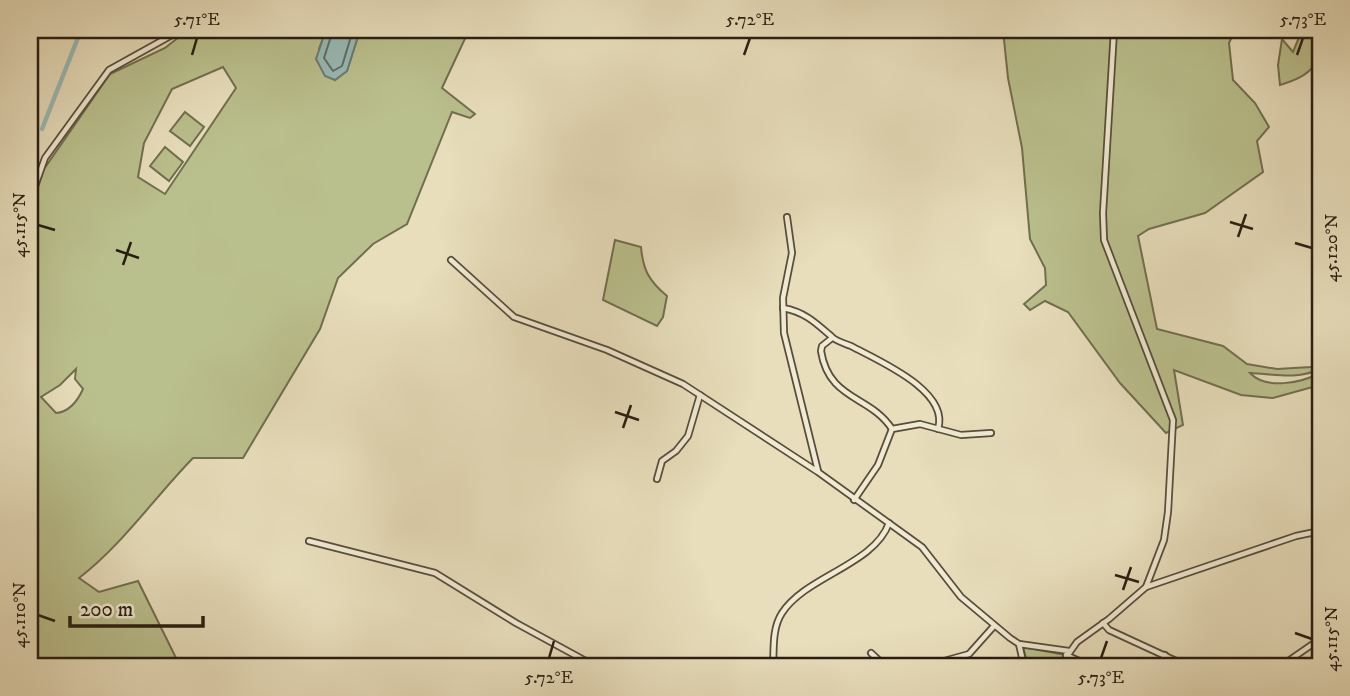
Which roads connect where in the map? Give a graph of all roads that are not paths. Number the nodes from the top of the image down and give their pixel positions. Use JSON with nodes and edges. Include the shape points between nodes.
{"nodes":[{"id":1,"x":181,"y":30,"type":"edge"},
{"id":2,"x":1114,"y":30,"type":"edge"},
{"id":3,"x":30,"y":201,"type":"edge"},
{"id":4,"x":787,"y":217,"type":"dead end"},
{"id":5,"x":451,"y":260,"type":"dead end"},
{"id":6,"x":783,"y":308,"type":"junction"},
{"id":7,"x":832,"y":338,"type":"junction"},
{"id":8,"x":700,"y":395,"type":"junction"},
{"id":9,"x":892,"y":429,"type":"junction"},
{"id":10,"x":938,"y":429,"type":"junction"},
{"id":11,"x":991,"y":433,"type":"dead end"},
{"id":12,"x":818,"y":472,"type":"junction"},
{"id":13,"x":657,"y":479,"type":"dead end"},
{"id":14,"x":854,"y":500,"type":"junction"},
{"id":15,"x":889,"y":523,"type":"junction"},
{"id":16,"x":1320,"y":531,"type":"edge"},
{"id":17,"x":309,"y":541,"type":"dead end"},
{"id":18,"x":1146,"y":587,"type":"junction"},
{"id":19,"x":1103,"y":623,"type":"junction"},
{"id":20,"x":994,"y":626,"type":"junction"},
{"id":21,"x":1320,"y":639,"type":"edge"},
{"id":22,"x":1019,"y":644,"type":"junction"},
{"id":23,"x":871,"y":653,"type":"dead end"},
{"id":24,"x":1068,"y":653,"type":"junction"},
{"id":25,"x":1165,"y":655,"type":"junction"},
{"id":26,"x":595,"y":666,"type":"edge"},
{"id":27,"x":772,"y":666,"type":"edge"},
{"id":28,"x":886,"y":666,"type":"edge"},
{"id":29,"x":926,"y":666,"type":"edge"},
{"id":30,"x":1024,"y":666,"type":"edge"},
{"id":31,"x":1060,"y":666,"type":"edge"},
{"id":32,"x":1090,"y":666,"type":"edge"},
{"id":33,"x":1160,"y":666,"type":"edge"},
{"id":34,"x":1187,"y":666,"type":"edge"},
{"id":35,"x":1281,"y":666,"type":"edge"}],
"edges":[{"from":1,"to":3,"type":"street","via":[[110,71],[45,158]]},
{"from":2,"to":18,"type":"street","via":[[1104,240],[1174,431],[1164,540]]},
{"from":4,"to":6,"type":"street","via":[[792,253]]},
{"from":5,"to":8,"type":"street","via":[[514,317],[630,360]]},
{"from":6,"to":7,"type":"street","via":[[807,315]]},
{"from":6,"to":12,"type":"street","via":[[784,333]]},
{"from":7,"to":9,"type":"street","via":[[821,351],[833,382],[885,418]]},
{"from":7,"to":10,"type":"street","via":[[888,366],[929,396],[941,418]]},
{"from":8,"to":12,"type":"street"},
{"from":8,"to":13,"type":"street","via":[[688,436],[662,461]]},
{"from":9,"to":10,"type":"street","via":[[920,424]]},
{"from":9,"to":14,"type":"street","via":[[884,453]]},
{"from":10,"to":11,"type":"street","via":[[961,435]]},
{"from":12,"to":14,"type":"street"},
{"from":14,"to":15,"type":"street"},
{"from":15,"to":20,"type":"street","via":[[922,547],[961,597]]},
{"from":15,"to":27,"type":"street","via":[[878,544],[836,569],[781,614]]},
{"from":16,"to":18,"type":"street"},
{"from":17,"to":26,"type":"street","via":[[435,573]]},
{"from":18,"to":19,"type":"street"},
{"from":19,"to":24,"type":"street"},
{"from":19,"to":25,"type":"street"},
{"from":20,"to":22,"type":"street"},
{"from":20,"to":29,"type":"street","via":[[969,654]]},
{"from":21,"to":35,"type":"street"},
{"from":22,"to":24,"type":"street"},
{"from":22,"to":30,"type":"street"},
{"from":23,"to":28,"type":"street"},
{"from":24,"to":31,"type":"street"},
{"from":24,"to":32,"type":"street"},
{"from":25,"to":33,"type":"street"},
{"from":25,"to":34,"type":"street"}]}
